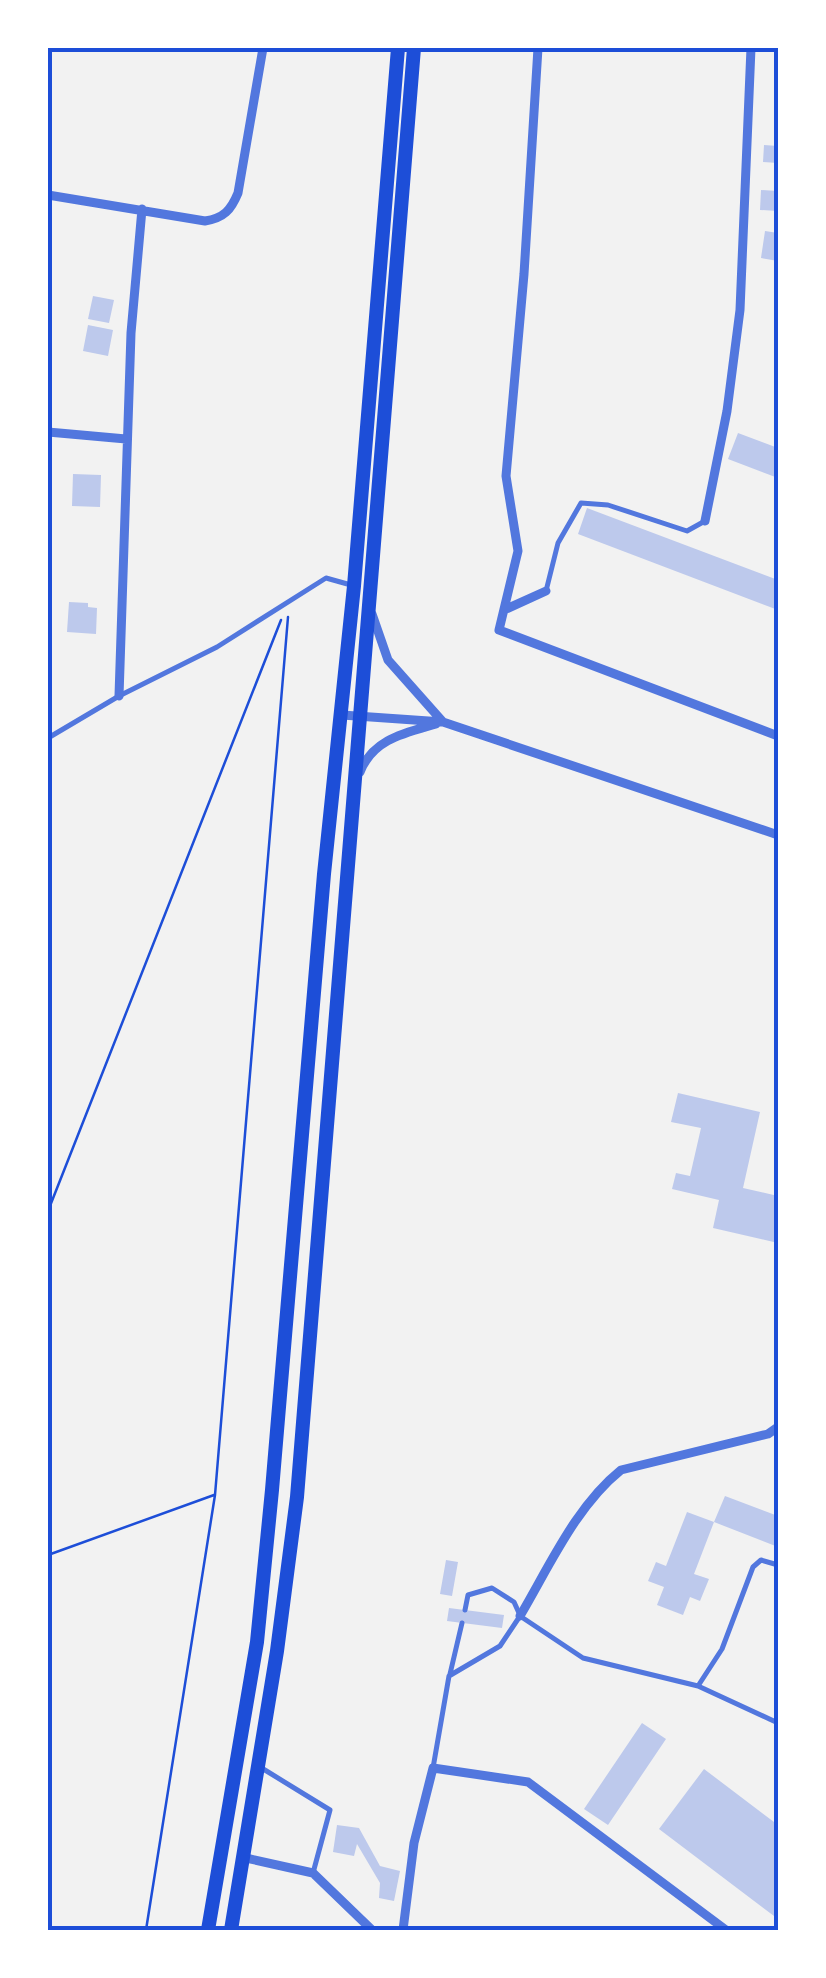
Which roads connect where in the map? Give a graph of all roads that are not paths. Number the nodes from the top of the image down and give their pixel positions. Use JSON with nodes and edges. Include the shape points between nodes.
{"nodes":[{"id":1,"x":264,"y":48,"type":"edge"},
{"id":2,"x":398,"y":48,"type":"edge"},
{"id":3,"x":414,"y":48,"type":"edge"},
{"id":4,"x":538,"y":48,"type":"edge"},
{"id":5,"x":751,"y":48,"type":"edge"},
{"id":6,"x":48,"y":195,"type":"edge"},
{"id":7,"x":142,"y":209,"type":"junction"},
{"id":8,"x":48,"y":432,"type":"edge"},
{"id":9,"x":126,"y":438,"type":"junction"},
{"id":10,"x":706,"y":520,"type":"joint"},
{"id":11,"x":354,"y":586,"type":"junction"},
{"id":12,"x":546,"y":592,"type":"joint"},
{"id":13,"x":371,"y":609,"type":"junction"},
{"id":14,"x":504,"y":610,"type":"junction"},
{"id":15,"x":119,"y":696,"type":"junction"},
{"id":16,"x":342,"y":714,"type":"junction"},
{"id":17,"x":360,"y":716,"type":"junction"},
{"id":18,"x":444,"y":722,"type":"junction"},
{"id":19,"x":778,"y":736,"type":"edge"},
{"id":20,"x":48,"y":738,"type":"edge"},
{"id":21,"x":353,"y":790,"type":"junction"},
{"id":22,"x":778,"y":835,"type":"edge"},
{"id":23,"x":778,"y":1428,"type":"edge"},
{"id":24,"x":778,"y":1566,"type":"edge"},
{"id":25,"x":465,"y":1610,"type":"dead end"},
{"id":26,"x":520,"y":1616,"type":"junction"},
{"id":27,"x":462,"y":1624,"type":"dead end"},
{"id":28,"x":450,"y":1676,"type":"junction"},
{"id":29,"x":698,"y":1686,"type":"junction"},
{"id":30,"x":778,"y":1723,"type":"edge"},
{"id":31,"x":260,"y":1767,"type":"junction"},
{"id":32,"x":433,"y":1768,"type":"junction"},
{"id":33,"x":246,"y":1858,"type":"junction"},
{"id":34,"x":313,"y":1872,"type":"junction"},
{"id":35,"x":208,"y":1930,"type":"edge"},
{"id":36,"x":231,"y":1930,"type":"edge"},
{"id":37,"x":372,"y":1930,"type":"edge"},
{"id":38,"x":403,"y":1930,"type":"edge"},
{"id":39,"x":726,"y":1930,"type":"edge"}],
"edges":[{"from":1,"to":7,"type":"street","via":[[232,206],[220,219],[205,221]]},
{"from":2,"to":11,"type":"main road"},
{"from":3,"to":13,"type":"main road"},
{"from":4,"to":14,"type":"street","via":[[506,476],[518,551]]},
{"from":5,"to":10,"type":"street","via":[[740,310]]},
{"from":6,"to":7,"type":"street"},
{"from":7,"to":9,"type":"street"},
{"from":8,"to":9,"type":"street"},
{"from":9,"to":15,"type":"street"},
{"from":10,"to":12,"type":"lane","via":[[687,531],[581,503],[558,543]]},
{"from":11,"to":15,"type":"lane","via":[[326,578],[217,647]]},
{"from":11,"to":16,"type":"main road"},
{"from":12,"to":14,"type":"street"},
{"from":13,"to":17,"type":"main road"},
{"from":13,"to":18,"type":"street","via":[[388,660]]},
{"from":14,"to":19,"type":"street","via":[[498,630]]},
{"from":15,"to":20,"type":"lane"},
{"from":16,"to":17,"type":"street"},
{"from":16,"to":35,"type":"main road","via":[[256,1642]]},
{"from":17,"to":18,"type":"street"},
{"from":17,"to":21,"type":"main road"},
{"from":18,"to":21,"type":"street","via":[[380,743]]},
{"from":18,"to":22,"type":"street"},
{"from":21,"to":31,"type":"main road","via":[[297,1497]]},
{"from":23,"to":26,"type":"street","via":[[621,1470],[564,1541]]},
{"from":24,"to":29,"type":"lane","via":[[762,1560],[753,1567],[722,1648]]},
{"from":25,"to":26,"type":"lane","via":[[468,1595],[492,1588],[514,1602]]},
{"from":26,"to":28,"type":"lane","via":[[500,1646]]},
{"from":26,"to":29,"type":"lane","via":[[583,1658]]},
{"from":27,"to":28,"type":"lane"},
{"from":28,"to":32,"type":"lane"},
{"from":29,"to":30,"type":"lane"},
{"from":31,"to":33,"type":"main road"},
{"from":31,"to":34,"type":"lane","via":[[330,1810]]},
{"from":32,"to":38,"type":"street","via":[[414,1843]]},
{"from":32,"to":39,"type":"street","via":[[528,1782]]},
{"from":33,"to":34,"type":"street"},
{"from":33,"to":36,"type":"main road"},
{"from":34,"to":37,"type":"street"}]}
